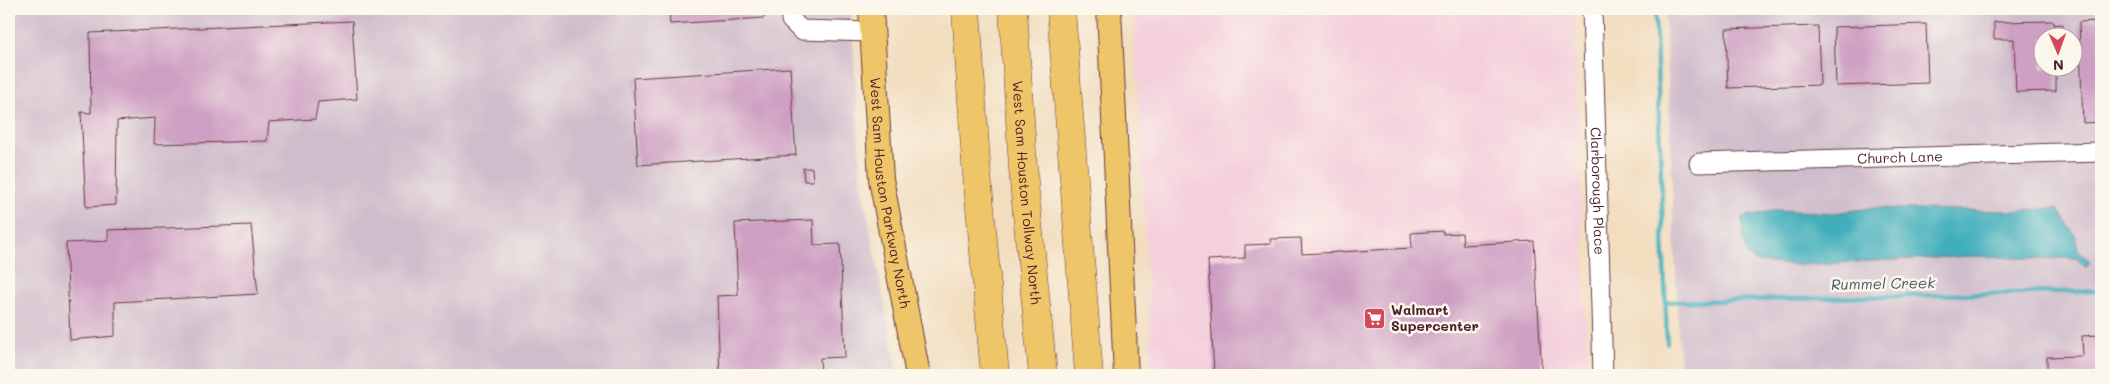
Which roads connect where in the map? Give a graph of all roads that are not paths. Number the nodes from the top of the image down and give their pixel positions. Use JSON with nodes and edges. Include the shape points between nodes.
{"nodes":[{"id":1,"x":791,"y":9,"type":"edge"},
{"id":2,"x":966,"y":9,"type":"edge"},
{"id":3,"x":1012,"y":9,"type":"edge"},
{"id":4,"x":1061,"y":9,"type":"edge"},
{"id":5,"x":1109,"y":9,"type":"edge"},
{"id":6,"x":1592,"y":9,"type":"edge"},
{"id":7,"x":871,"y":20,"type":"edge"},
{"id":8,"x":2101,"y":152,"type":"edge"},
{"id":9,"x":1699,"y":163,"type":"dead end"},
{"id":10,"x":918,"y":375,"type":"edge"},
{"id":11,"x":995,"y":375,"type":"edge"},
{"id":12,"x":1042,"y":375,"type":"edge"},
{"id":13,"x":1089,"y":375,"type":"edge"},
{"id":14,"x":1126,"y":375,"type":"edge"},
{"id":15,"x":1603,"y":375,"type":"edge"}],
"edges":[{"from":1,"to":7,"type":"street","via":[[792,20],[802,30]]},
{"from":2,"to":11,"type":"highway"},
{"from":3,"to":12,"type":"highway","name":"West Sam Houston Tollway North"},
{"from":4,"to":13,"type":"highway"},
{"from":5,"to":14,"type":"main road"},
{"from":6,"to":15,"type":"street","name":"Clarborough Place"},
{"from":7,"to":10,"type":"main road","name":"West Sam Houston Parkway North","via":[[881,178]]},
{"from":8,"to":9,"type":"street","name":"Church Lane"}]}
